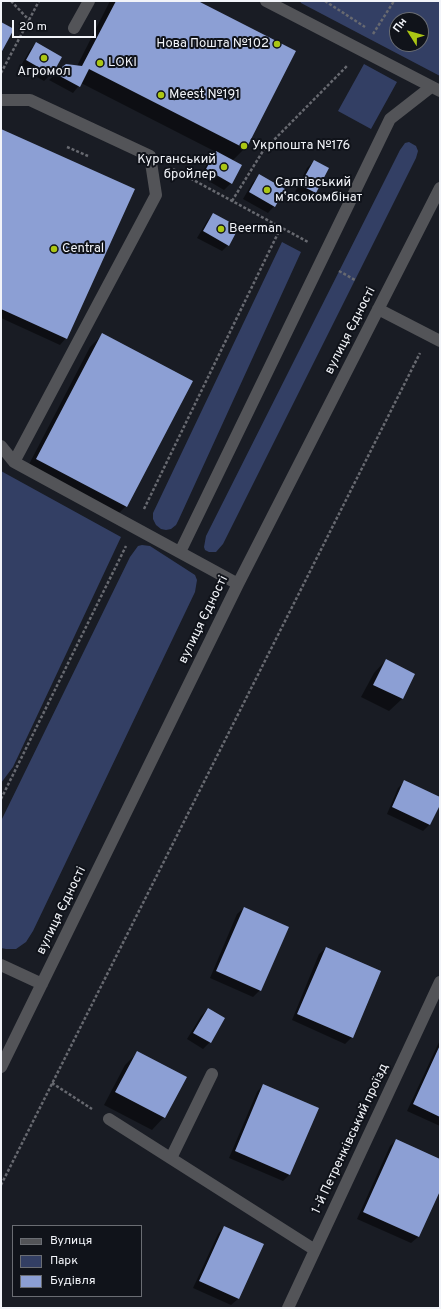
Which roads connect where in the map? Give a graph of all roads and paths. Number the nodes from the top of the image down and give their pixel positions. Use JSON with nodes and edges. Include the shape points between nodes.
{"nodes":[{"id":1,"x":11,"y":1,"type":"edge"},
{"id":2,"x":39,"y":1,"type":"edge"},
{"id":3,"x":89,"y":1,"type":"edge"},
{"id":4,"x":266,"y":1,"type":"edge"},
{"id":5,"x":325,"y":1,"type":"edge"},
{"id":6,"x":394,"y":1,"type":"edge"},
{"id":7,"x":29,"y":20,"type":"junction"},
{"id":8,"x":74,"y":28,"type":"dead end"},
{"id":9,"x":374,"y":33,"type":"junction"},
{"id":10,"x":363,"y":50,"type":"junction"},
{"id":11,"x":1,"y":73,"type":"edge"},
{"id":12,"x":436,"y":89,"type":"edge"},
{"id":13,"x":1,"y":100,"type":"edge"},
{"id":14,"x":67,"y":147,"type":"dead end"},
{"id":15,"x":88,"y":156,"type":"dead end"},
{"id":16,"x":189,"y":177,"type":"dead end"},
{"id":17,"x":440,"y":188,"type":"edge"},
{"id":18,"x":232,"y":201,"type":"junction"},
{"id":19,"x":326,"y":251,"type":"junction"},
{"id":20,"x":378,"y":309,"type":"junction"},
{"id":21,"x":429,"y":335,"type":"junction"},
{"id":22,"x":440,"y":341,"type":"edge"},
{"id":23,"x":1,"y":446,"type":"edge"},
{"id":24,"x":14,"y":462,"type":"junction"},
{"id":25,"x":180,"y":552,"type":"junction"},
{"id":26,"x":238,"y":584,"type":"junction"},
{"id":27,"x":1,"y":965,"type":"edge"},
{"id":28,"x":440,"y":982,"type":"edge"},
{"id":29,"x":42,"y":984,"type":"junction"},
{"id":30,"x":1,"y":1067,"type":"edge"},
{"id":31,"x":212,"y":1074,"type":"dead end"},
{"id":32,"x":52,"y":1083,"type":"junction"},
{"id":33,"x":109,"y":1119,"type":"joint"},
{"id":34,"x":171,"y":1158,"type":"junction"},
{"id":35,"x":1,"y":1185,"type":"edge"},
{"id":36,"x":315,"y":1250,"type":"junction"},
{"id":37,"x":288,"y":1308,"type":"edge"}],
"edges":[{"from":1,"to":7,"type":"path"},
{"from":2,"to":7,"type":"path"},
{"from":3,"to":8,"type":"street"},
{"from":4,"to":10,"type":"street"},
{"from":5,"to":9,"type":"path"},
{"from":6,"to":9,"type":"path"},
{"from":7,"to":11,"type":"path"},
{"from":9,"to":10,"type":"path"},
{"from":10,"to":12,"type":"street"},
{"from":10,"to":18,"type":"path","via":[[263,151]]},
{"from":12,"to":19,"type":"street","via":[[390,119]]},
{"from":13,"to":24,"type":"street","via":[[30,100],[150,156],[156,195]]},
{"from":14,"to":15,"type":"path"},
{"from":16,"to":18,"type":"path"},
{"from":17,"to":20,"type":"street","name":"вулиця Єдності"},
{"from":18,"to":19,"type":"path"},
{"from":19,"to":25,"type":"street"},
{"from":20,"to":21,"type":"street"},
{"from":20,"to":26,"type":"street","name":"вулиця Єдності"},
{"from":21,"to":22,"type":"street"},
{"from":21,"to":32,"type":"path"},
{"from":23,"to":24,"type":"street"},
{"from":24,"to":25,"type":"street"},
{"from":25,"to":26,"type":"street"},
{"from":26,"to":29,"type":"street","name":"вулиця Єдності"},
{"from":27,"to":29,"type":"street"},
{"from":28,"to":36,"type":"street","name":"1-й Петренківський проїзд"},
{"from":29,"to":30,"type":"street","name":"вулиця Єдності"},
{"from":31,"to":34,"type":"street"},
{"from":32,"to":33,"type":"path"},
{"from":32,"to":35,"type":"path"},
{"from":33,"to":34,"type":"street"},
{"from":34,"to":36,"type":"street"},
{"from":36,"to":37,"type":"street","name":"1-й Петренківський проїзд"}]}
